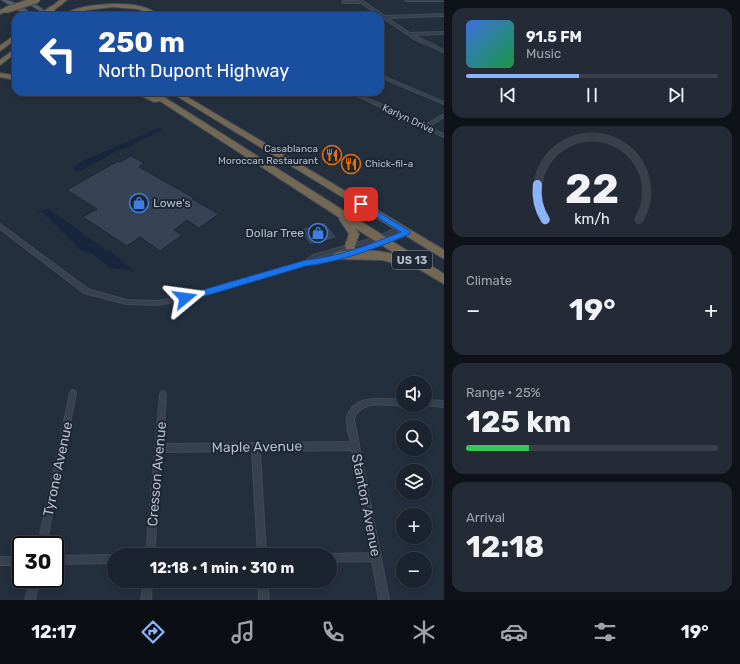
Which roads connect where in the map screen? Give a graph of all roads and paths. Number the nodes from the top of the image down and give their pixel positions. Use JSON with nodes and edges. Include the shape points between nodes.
{"nodes":[{"id":1,"x":4,"y":0,"type":"edge"},
{"id":2,"x":8,"y":0,"type":"edge"},
{"id":3,"x":25,"y":0,"type":"edge"},
{"id":4,"x":31,"y":0,"type":"edge"},
{"id":5,"x":64,"y":0,"type":"edge"},
{"id":6,"x":406,"y":0,"type":"edge"},
{"id":7,"x":444,"y":0,"type":"edge"},
{"id":8,"x":361,"y":1,"type":"edge"},
{"id":9,"x":343,"y":2,"type":"dead end"},
{"id":10,"x":36,"y":3,"type":"edge"},
{"id":11,"x":74,"y":4,"type":"dead end"},
{"id":12,"x":16,"y":5,"type":"junction"},
{"id":13,"x":156,"y":8,"type":"dead end"},
{"id":14,"x":3,"y":11,"type":"edge"},
{"id":15,"x":26,"y":12,"type":"edge"},
{"id":16,"x":46,"y":12,"type":"edge"},
{"id":17,"x":48,"y":12,"type":"edge"},
{"id":18,"x":64,"y":12,"type":"edge"},
{"id":19,"x":75,"y":12,"type":"edge"},
{"id":20,"x":154,"y":12,"type":"edge"},
{"id":21,"x":160,"y":12,"type":"edge"},
{"id":22,"x":375,"y":12,"type":"edge"},
{"id":23,"x":444,"y":16,"type":"edge"},
{"id":24,"x":384,"y":17,"type":"edge"},
{"id":25,"x":384,"y":18,"type":"edge"},
{"id":26,"x":444,"y":33,"type":"edge"},
{"id":27,"x":409,"y":34,"type":"junction"},
{"id":28,"x":12,"y":39,"type":"edge"},
{"id":29,"x":0,"y":49,"type":"edge"},
{"id":30,"x":444,"y":51,"type":"edge"},
{"id":31,"x":12,"y":53,"type":"edge"},
{"id":32,"x":0,"y":63,"type":"edge"},
{"id":33,"x":0,"y":75,"type":"edge"},
{"id":34,"x":12,"y":77,"type":"edge"},
{"id":35,"x":384,"y":78,"type":"edge"},
{"id":36,"x":147,"y":96,"type":"edge"},
{"id":37,"x":157,"y":96,"type":"edge"},
{"id":38,"x":181,"y":96,"type":"edge"},
{"id":39,"x":185,"y":96,"type":"edge"},
{"id":40,"x":360,"y":96,"type":"edge"},
{"id":41,"x":444,"y":103,"type":"edge"},
{"id":42,"x":444,"y":115,"type":"edge"},
{"id":43,"x":215,"y":116,"type":"junction"},
{"id":44,"x":425,"y":126,"type":"junction"},
{"id":45,"x":203,"y":127,"type":"junction"},
{"id":46,"x":444,"y":136,"type":"edge"},
{"id":47,"x":340,"y":214,"type":"junction"},
{"id":48,"x":0,"y":226,"type":"edge"},
{"id":49,"x":404,"y":230,"type":"junction"},
{"id":50,"x":382,"y":240,"type":"junction"},
{"id":51,"x":350,"y":246,"type":"junction"},
{"id":52,"x":444,"y":255,"type":"edge"},
{"id":53,"x":339,"y":256,"type":"junction"},
{"id":54,"x":306,"y":263,"type":"junction"},
{"id":55,"x":442,"y":279,"type":"edge"},
{"id":56,"x":74,"y":393,"type":"dead end"},
{"id":57,"x":163,"y":394,"type":"dead end"},
{"id":58,"x":396,"y":403,"type":"edge"},
{"id":59,"x":432,"y":403,"type":"edge"},
{"id":60,"x":444,"y":404,"type":"edge"},
{"id":61,"x":355,"y":446,"type":"junction"},
{"id":62,"x":256,"y":447,"type":"junction"},
{"id":63,"x":159,"y":448,"type":"junction"},
{"id":64,"x":44,"y":536,"type":"edge"},
{"id":65,"x":151,"y":548,"type":"edge"},
{"id":66,"x":262,"y":548,"type":"edge"},
{"id":67,"x":376,"y":557,"type":"junction"},
{"id":68,"x":337,"y":558,"type":"edge"},
{"id":69,"x":107,"y":559,"type":"edge"},
{"id":70,"x":64,"y":560,"type":"edge"},
{"id":71,"x":0,"y":561,"type":"edge"},
{"id":72,"x":12,"y":561,"type":"edge"},
{"id":73,"x":33,"y":588,"type":"edge"},
{"id":74,"x":147,"y":588,"type":"edge"},
{"id":75,"x":263,"y":588,"type":"edge"},
{"id":76,"x":30,"y":600,"type":"edge"},
{"id":77,"x":146,"y":600,"type":"edge"},
{"id":78,"x":264,"y":600,"type":"edge"},
{"id":79,"x":384,"y":600,"type":"edge"}],
"edges":[{"from":1,"to":12,"type":"main road"},
{"from":2,"to":12,"type":"main road"},
{"from":3,"to":10,"type":"main road"},
{"from":4,"to":10,"type":"main road"},
{"from":5,"to":17,"type":"highway","bridge":true},
{"from":6,"to":7,"type":"street"},
{"from":8,"to":9,"type":"street"},
{"from":8,"to":22,"type":"street"},
{"from":10,"to":14,"type":"highway","bridge":true},
{"from":10,"to":16,"type":"main road"},
{"from":11,"to":18,"type":"highway"},
{"from":12,"to":15,"type":"main road"},
{"from":13,"to":21,"type":"highway"},
{"from":19,"to":20,"type":"highway","via":[[92,5],[118,1],[145,5]]},
{"from":23,"to":24,"type":"street"},
{"from":25,"to":27,"type":"street"},
{"from":26,"to":27,"type":"street"},
{"from":27,"to":30,"type":"street"},
{"from":28,"to":29,"type":"highway"},
{"from":31,"to":32,"type":"highway"},
{"from":33,"to":34,"type":"highway"},
{"from":35,"to":41,"type":"street"},
{"from":36,"to":45,"type":"highway"},
{"from":37,"to":45,"type":"highway","number":"US 13"},
{"from":38,"to":43,"type":"highway","number":"US 13"},
{"from":39,"to":43,"type":"highway"},
{"from":40,"to":44,"type":"street","name":"Karlyn Drive"},
{"from":42,"to":44,"type":"street"},
{"from":43,"to":49,"type":"highway","number":"US 13"},
{"from":44,"to":46,"type":"street","name":"Karlyn Drive"},
{"from":45,"to":47,"type":"highway","number":"US 13"},
{"from":47,"to":50,"type":"highway","number":"US 13"},
{"from":47,"to":51,"type":"highway","via":[[353,232]]},
{"from":48,"to":54,"type":"street","via":[[86,291],[126,302],[157,303],[185,298]]},
{"from":49,"to":50,"type":"street"},
{"from":49,"to":52,"type":"highway","number":"US 13"},
{"from":50,"to":51,"type":"street"},
{"from":50,"to":53,"type":"street"},
{"from":50,"to":55,"type":"highway","number":"US 13"},
{"from":51,"to":54,"type":"street","via":[[315,256]]},
{"from":53,"to":54,"type":"street"},
{"from":53,"to":55,"type":"highway","via":[[385,256],[402,260]]},
{"from":56,"to":64,"type":"street","name":"Tyrone Avenue"},
{"from":57,"to":63,"type":"street","name":"Cresson Avenue"},
{"from":58,"to":61,"type":"street","name":"Stanton Avenue","via":[[358,404],[350,419]]},
{"from":59,"to":60,"type":"street"},
{"from":61,"to":62,"type":"street","name":"Maple Avenue"},
{"from":61,"to":67,"type":"street","name":"Stanton Avenue"},
{"from":62,"to":63,"type":"street","name":"Maple Avenue"},
{"from":62,"to":66,"type":"street"},
{"from":63,"to":65,"type":"street","name":"Cresson Avenue"},
{"from":67,"to":68,"type":"street"},
{"from":67,"to":79,"type":"street","name":"Stanton Avenue"},
{"from":69,"to":70,"type":"street"},
{"from":71,"to":72,"type":"street"},
{"from":73,"to":76,"type":"street"},
{"from":74,"to":77,"type":"street"},
{"from":75,"to":78,"type":"street"}]}
